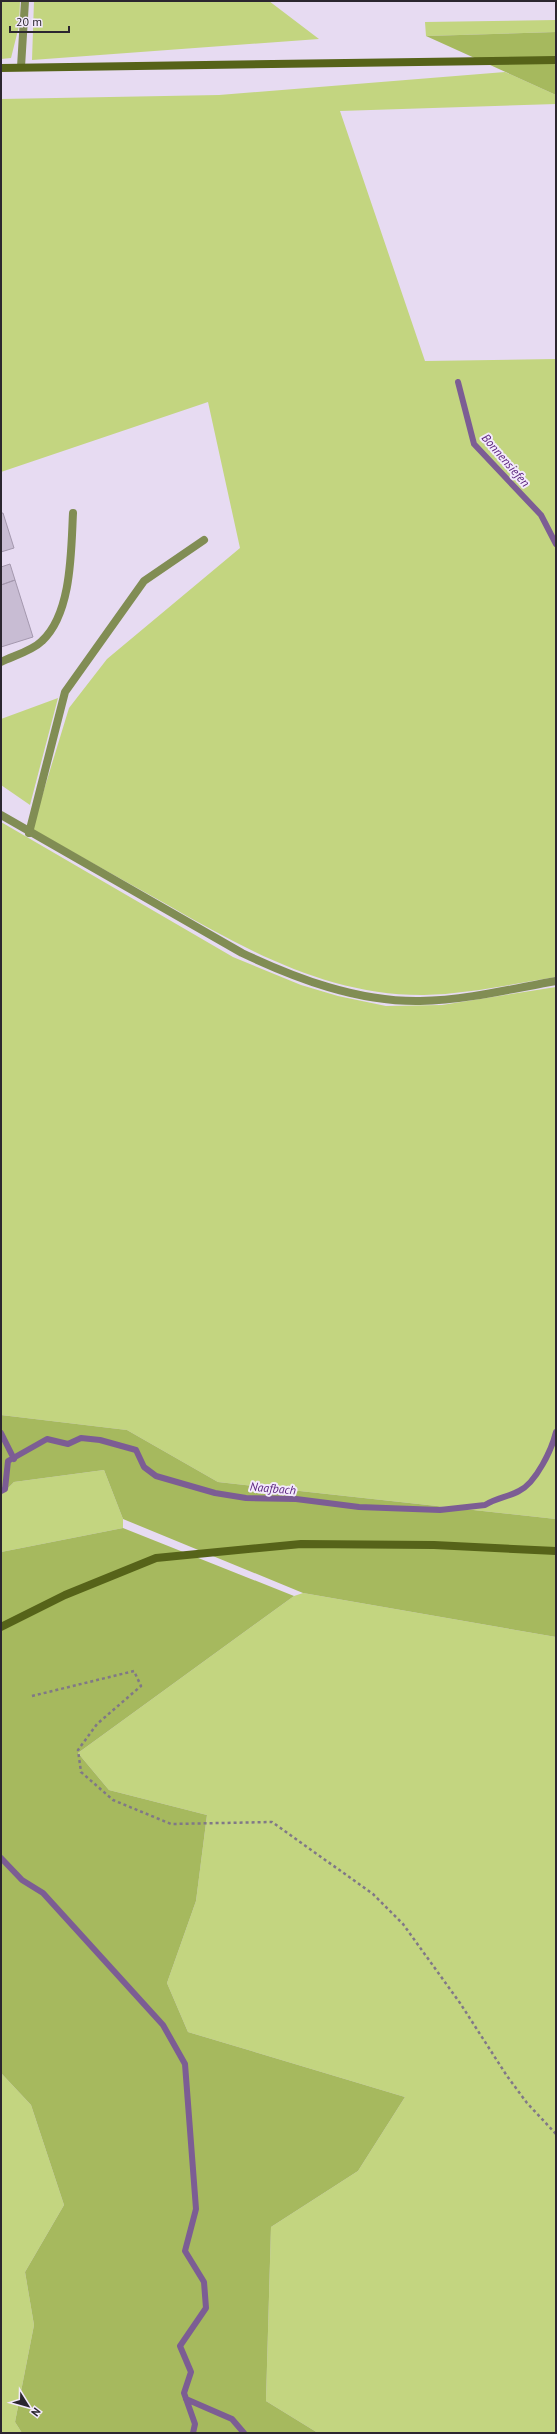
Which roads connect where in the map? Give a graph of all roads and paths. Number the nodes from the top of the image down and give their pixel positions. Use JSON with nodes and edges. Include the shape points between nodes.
{"nodes":[{"id":1,"x":25,"y":1,"type":"edge"},
{"id":2,"x":556,"y":60,"type":"edge"},
{"id":3,"x":1,"y":68,"type":"edge"},
{"id":4,"x":21,"y":68,"type":"junction"},
{"id":5,"x":73,"y":513,"type":"dead end"},
{"id":6,"x":204,"y":540,"type":"dead end"},
{"id":7,"x":1,"y":662,"type":"edge"},
{"id":8,"x":1,"y":815,"type":"edge"},
{"id":9,"x":29,"y":833,"type":"junction"},
{"id":10,"x":556,"y":981,"type":"edge"},
{"id":11,"x":556,"y":1551,"type":"edge"},
{"id":12,"x":1,"y":1627,"type":"edge"},
{"id":13,"x":32,"y":1696,"type":"dead end"},
{"id":14,"x":556,"y":2134,"type":"edge"}],
"edges":[{"from":1,"to":4,"type":"street"},
{"from":2,"to":4,"type":"main road","via":[[423,64]]},
{"from":3,"to":4,"type":"main road"},
{"from":5,"to":7,"type":"street","via":[[70,564],[59,619],[42,642]]},
{"from":6,"to":9,"type":"street","via":[[144,581],[65,692]]},
{"from":8,"to":9,"type":"street"},
{"from":9,"to":10,"type":"street","via":[[242,953],[283,972],[334,988],[375,998],[420,1001],[475,995]]},
{"from":11,"to":12,"type":"main road","via":[[434,1545],[301,1544],[156,1558],[66,1595]]},
{"from":13,"to":14,"type":"path","via":[[134,1671],[141,1686],[97,1724],[78,1750],[81,1772],[114,1800],[171,1824],[272,1822],[373,1894],[403,1924],[460,2003],[507,2076],[527,2103]]}]}
